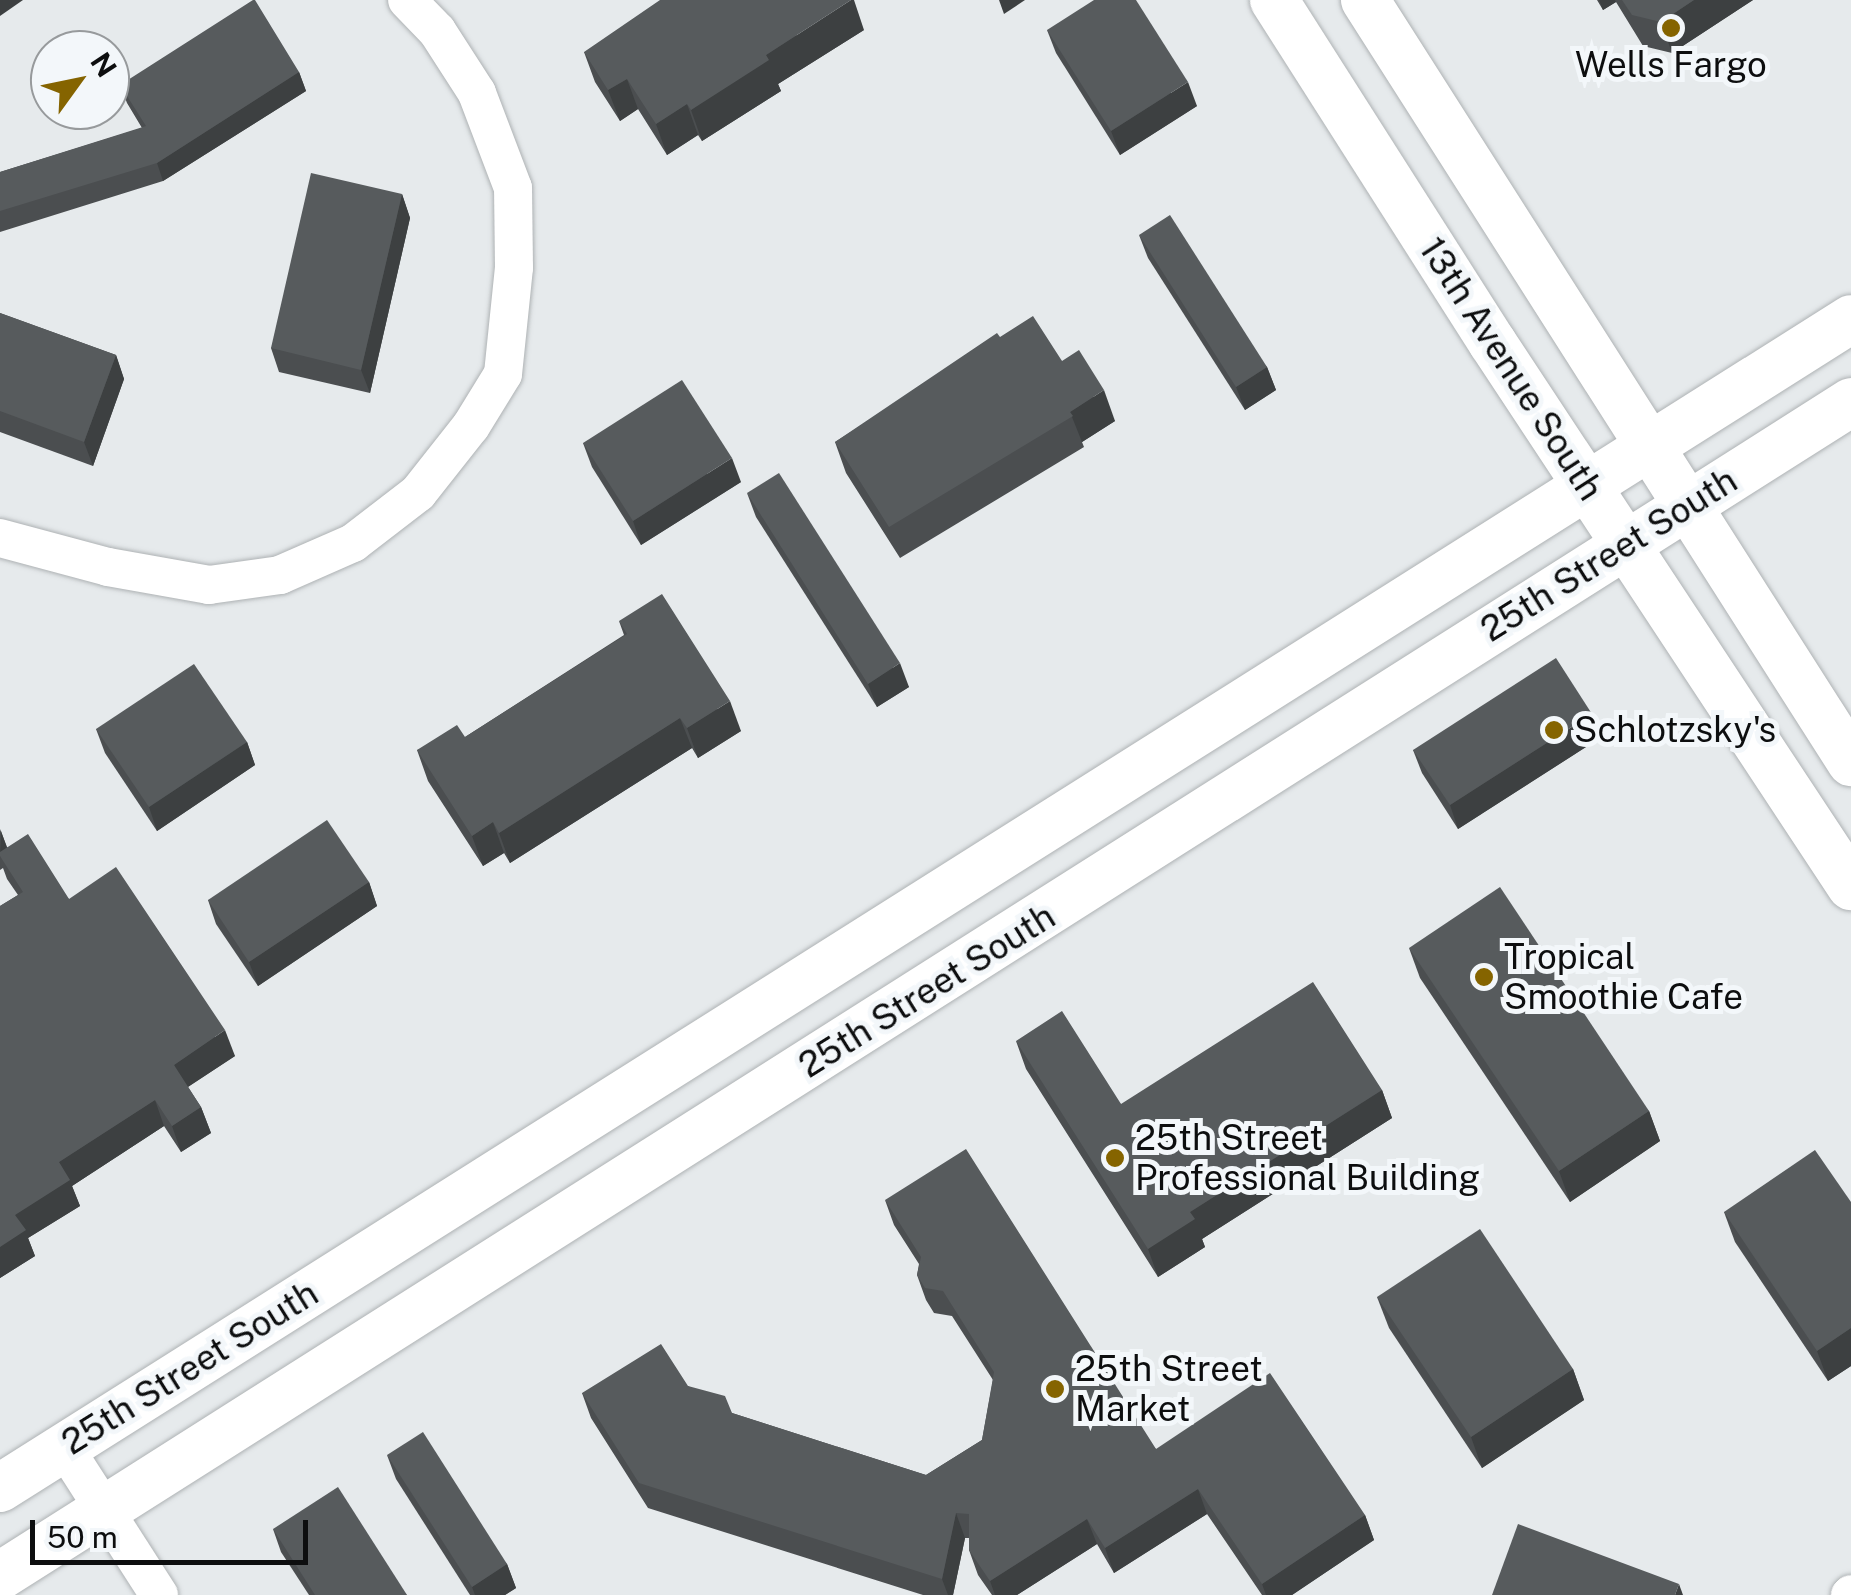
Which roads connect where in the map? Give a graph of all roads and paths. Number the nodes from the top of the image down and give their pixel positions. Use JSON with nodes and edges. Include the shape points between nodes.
{"nodes":[{"id":1,"x":407,"y":0,"type":"edge"},
{"id":2,"x":1274,"y":0,"type":"edge"},
{"id":3,"x":1365,"y":0,"type":"edge"},
{"id":4,"x":1851,"y":319,"type":"edge"},
{"id":5,"x":1851,"y":402,"type":"edge"},
{"id":6,"x":1649,"y":446,"type":"junction"},
{"id":7,"x":1587,"y":485,"type":"junction"},
{"id":8,"x":1688,"y":506,"type":"junction"},
{"id":9,"x":0,"y":538,"type":"edge"},
{"id":10,"x":1625,"y":543,"type":"junction"},
{"id":11,"x":1851,"y":762,"type":"edge"},
{"id":12,"x":1851,"y":886,"type":"edge"},
{"id":13,"x":64,"y":1447,"type":"junction"},
{"id":14,"x":0,"y":1488,"type":"edge"},
{"id":15,"x":104,"y":1510,"type":"junction"},
{"id":16,"x":0,"y":1576,"type":"edge"},
{"id":17,"x":159,"y":1595,"type":"edge"}],
"edges":[{"from":1,"to":9,"type":"street","via":[[477,93],[513,188],[514,268],[502,374],[471,426],[418,493],[352,543],[280,575],[208,585]]},
{"from":2,"to":7,"type":"main road","name":"13th Avenue South"},
{"from":3,"to":6,"type":"main road"},
{"from":4,"to":6,"type":"main road","name":"25th Street South"},
{"from":5,"to":8,"type":"main road","name":"25th Street South"},
{"from":6,"to":7,"type":"main road","name":"25th Street South"},
{"from":6,"to":8,"type":"main road"},
{"from":7,"to":10,"type":"main road","name":"13th Avenue South"},
{"from":7,"to":13,"type":"main road","name":"25th Street South"},
{"from":8,"to":10,"type":"main road","name":"25th Street South"},
{"from":8,"to":11,"type":"main road"},
{"from":10,"to":12,"type":"main road","name":"13th Avenue South"},
{"from":10,"to":15,"type":"main road","name":"25th Street South"},
{"from":13,"to":14,"type":"main road","name":"25th Street South"},
{"from":13,"to":15,"type":"street"},
{"from":15,"to":16,"type":"main road","name":"25th Street South"},
{"from":15,"to":17,"type":"street"}]}
